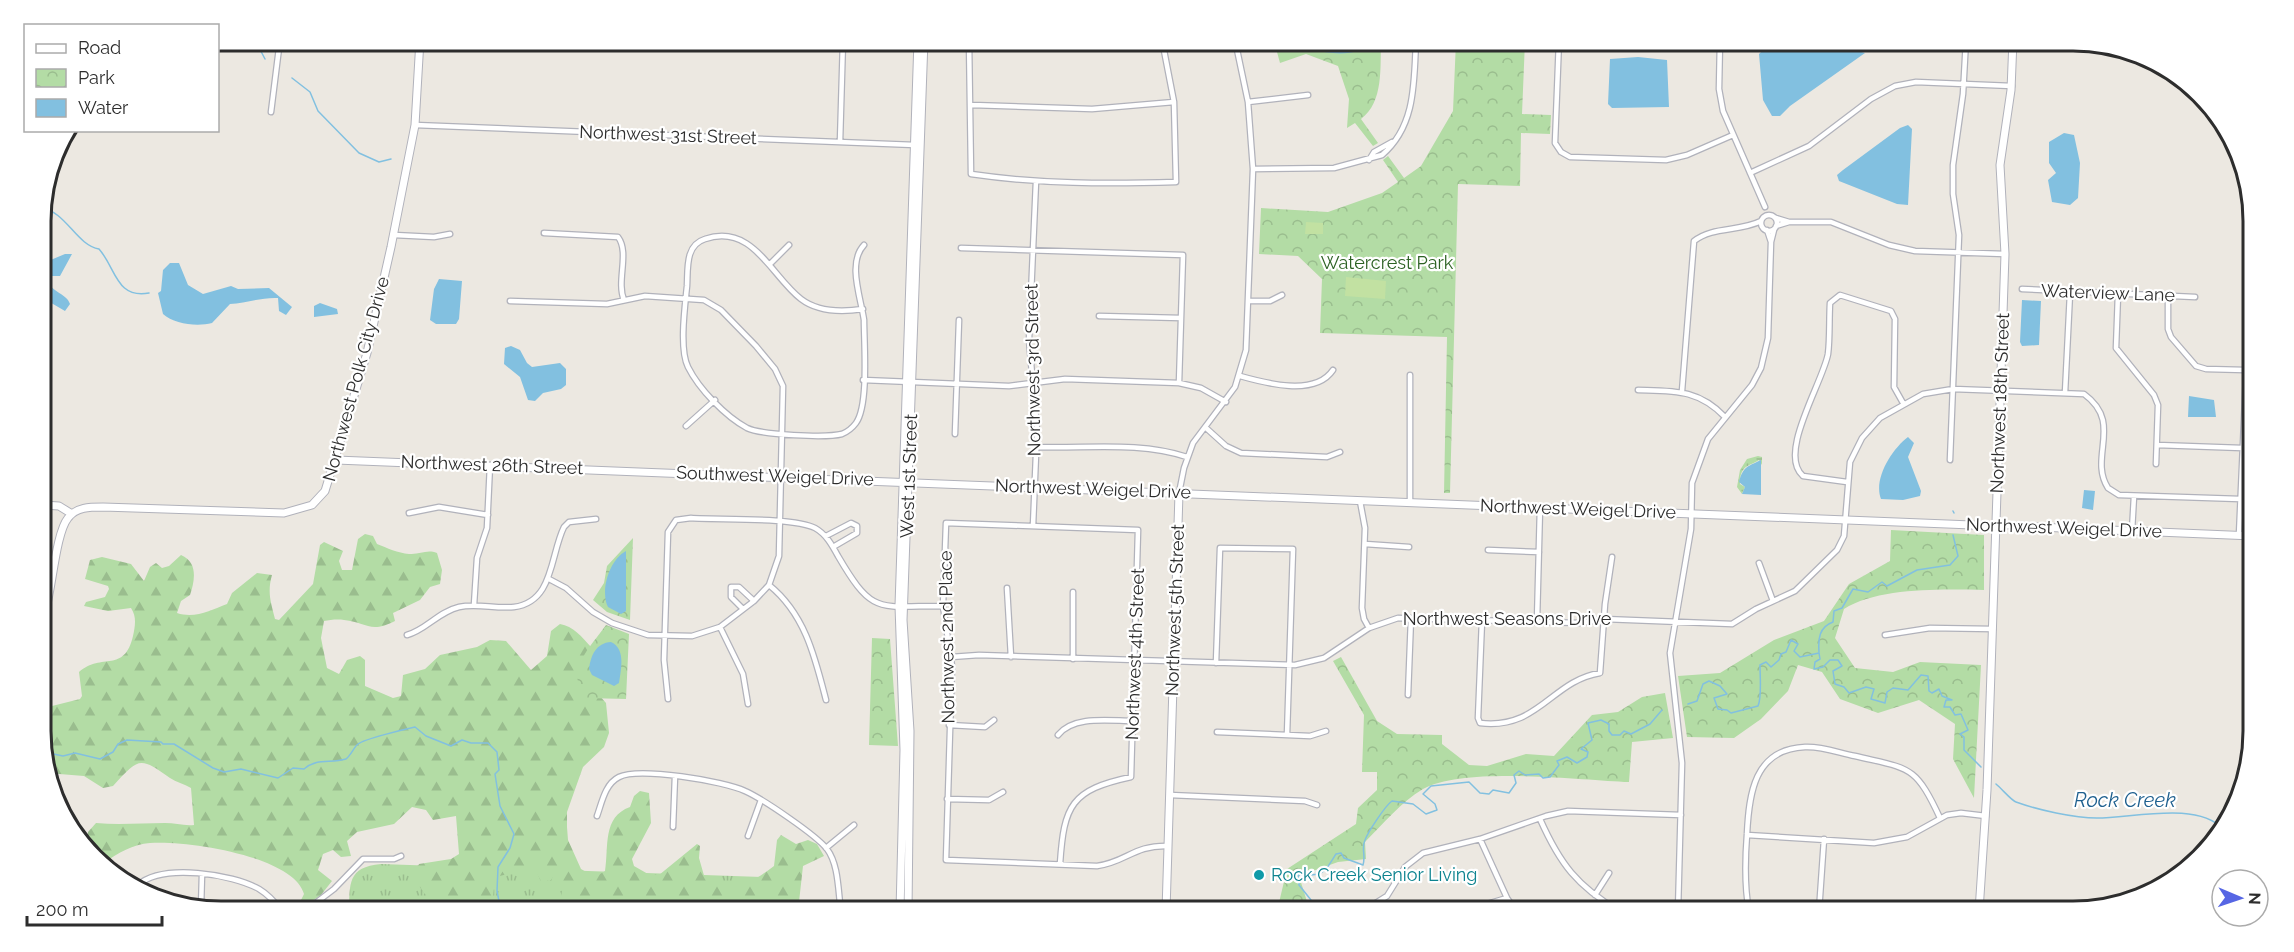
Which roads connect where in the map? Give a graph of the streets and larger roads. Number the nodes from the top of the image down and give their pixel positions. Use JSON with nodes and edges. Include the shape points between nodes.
{"nodes":[{"id":1,"x":279,"y":51,"type":"edge"},
{"id":2,"x":419,"y":51,"type":"edge"},
{"id":3,"x":843,"y":51,"type":"edge"},
{"id":4,"x":918,"y":51,"type":"edge"},
{"id":5,"x":923,"y":51,"type":"edge"},
{"id":6,"x":970,"y":51,"type":"edge"},
{"id":7,"x":1164,"y":51,"type":"edge"},
{"id":8,"x":1237,"y":51,"type":"edge"},
{"id":9,"x":1416,"y":51,"type":"edge"},
{"id":10,"x":1559,"y":51,"type":"edge"},
{"id":11,"x":1720,"y":51,"type":"edge"},
{"id":12,"x":1966,"y":51,"type":"edge"},
{"id":13,"x":2013,"y":51,"type":"edge"},
{"id":14,"x":1964,"y":85,"type":"junction"},
{"id":15,"x":2012,"y":86,"type":"junction"},
{"id":16,"x":1308,"y":95,"type":"dead end"},
{"id":17,"x":1174,"y":102,"type":"junction"},
{"id":18,"x":1248,"y":102,"type":"junction"},
{"id":19,"x":972,"y":105,"type":"junction"},
{"id":20,"x":271,"y":112,"type":"dead end"},
{"id":21,"x":415,"y":125,"type":"junction"},
{"id":22,"x":1732,"y":135,"type":"junction"},
{"id":23,"x":840,"y":142,"type":"junction"},
{"id":24,"x":917,"y":145,"type":"junction"},
{"id":25,"x":1253,"y":169,"type":"junction"},
{"id":26,"x":1750,"y":173,"type":"junction"},
{"id":27,"x":1036,"y":181,"type":"junction"},
{"id":28,"x":1765,"y":207,"type":"junction"},
{"id":29,"x":1765,"y":215,"type":"junction"},
{"id":30,"x":1774,"y":217,"type":"junction"},
{"id":31,"x":1761,"y":221,"type":"junction"},
{"id":32,"x":1789,"y":222,"type":"junction"},
{"id":33,"x":1753,"y":225,"type":"junction"},
{"id":34,"x":1775,"y":227,"type":"junction"},
{"id":35,"x":1765,"y":229,"type":"junction"},
{"id":36,"x":544,"y":233,"type":"dead end"},
{"id":37,"x":450,"y":234,"type":"dead end"},
{"id":38,"x":394,"y":235,"type":"junction"},
{"id":39,"x":1772,"y":242,"type":"junction"},
{"id":40,"x":789,"y":245,"type":"dead end"},
{"id":41,"x":864,"y":246,"type":"dead end"},
{"id":42,"x":961,"y":248,"type":"dead end"},
{"id":43,"x":1033,"y":249,"type":"junction"},
{"id":44,"x":1959,"y":253,"type":"junction"},
{"id":45,"x":2005,"y":254,"type":"junction"},
{"id":46,"x":770,"y":264,"type":"junction"},
{"id":47,"x":2022,"y":289,"type":"dead end"},
{"id":48,"x":2070,"y":293,"type":"junction"},
{"id":49,"x":2118,"y":294,"type":"junction"},
{"id":50,"x":1281,"y":296,"type":"dead end"},
{"id":51,"x":2168,"y":296,"type":"junction"},
{"id":52,"x":2195,"y":297,"type":"dead end"},
{"id":53,"x":686,"y":298,"type":"junction"},
{"id":54,"x":624,"y":300,"type":"junction"},
{"id":55,"x":510,"y":301,"type":"dead end"},
{"id":56,"x":1249,"y":301,"type":"junction"},
{"id":57,"x":863,"y":309,"type":"junction"},
{"id":58,"x":1100,"y":316,"type":"dead end"},
{"id":59,"x":1181,"y":318,"type":"junction"},
{"id":60,"x":959,"y":320,"type":"dead end"},
{"id":61,"x":1333,"y":370,"type":"dead end"},
{"id":62,"x":2243,"y":370,"type":"edge"},
{"id":63,"x":1410,"y":375,"type":"dead end"},
{"id":64,"x":1240,"y":376,"type":"junction"},
{"id":65,"x":863,"y":380,"type":"junction"},
{"id":66,"x":909,"y":381,"type":"junction"},
{"id":67,"x":957,"y":383,"type":"junction"},
{"id":68,"x":1179,"y":383,"type":"junction"},
{"id":69,"x":1032,"y":384,"type":"junction"},
{"id":70,"x":1953,"y":389,"type":"junction"},
{"id":71,"x":1638,"y":390,"type":"dead end"},
{"id":72,"x":2001,"y":390,"type":"junction"},
{"id":73,"x":1682,"y":391,"type":"junction"},
{"id":74,"x":2065,"y":393,"type":"junction"},
{"id":75,"x":715,"y":400,"type":"junction"},
{"id":76,"x":1226,"y":402,"type":"junction"},
{"id":77,"x":1903,"y":403,"type":"junction"},
{"id":78,"x":1725,"y":417,"type":"junction"},
{"id":79,"x":2243,"y":422,"type":"edge"},
{"id":80,"x":686,"y":426,"type":"dead end"},
{"id":81,"x":1205,"y":427,"type":"junction"},
{"id":82,"x":783,"y":434,"type":"junction"},
{"id":83,"x":955,"y":434,"type":"dead end"},
{"id":84,"x":2157,"y":445,"type":"junction"},
{"id":85,"x":1035,"y":447,"type":"junction"},
{"id":86,"x":2242,"y":448,"type":"junction"},
{"id":87,"x":1340,"y":452,"type":"dead end"},
{"id":88,"x":1187,"y":457,"type":"junction"},
{"id":89,"x":336,"y":460,"type":"junction"},
{"id":90,"x":1950,"y":460,"type":"dead end"},
{"id":91,"x":2156,"y":464,"type":"dead end"},
{"id":92,"x":490,"y":465,"type":"junction"},
{"id":93,"x":647,"y":472,"type":"joint"},
{"id":94,"x":782,"y":477,"type":"junction"},
{"id":95,"x":906,"y":482,"type":"junction"},
{"id":96,"x":1846,"y":482,"type":"junction"},
{"id":97,"x":1033,"y":487,"type":"junction"},
{"id":98,"x":1179,"y":493,"type":"junction"},
{"id":99,"x":2134,"y":496,"type":"junction"},
{"id":100,"x":2240,"y":499,"type":"junction"},
{"id":101,"x":1360,"y":501,"type":"junction"},
{"id":102,"x":1410,"y":503,"type":"junction"},
{"id":103,"x":51,"y":506,"type":"edge"},
{"id":104,"x":1540,"y":507,"type":"junction"},
{"id":105,"x":409,"y":513,"type":"dead end"},
{"id":106,"x":1692,"y":513,"type":"junction"},
{"id":107,"x":72,"y":514,"type":"junction"},
{"id":108,"x":488,"y":515,"type":"junction"},
{"id":109,"x":596,"y":519,"type":"dead end"},
{"id":110,"x":1846,"y":520,"type":"junction"},
{"id":111,"x":781,"y":522,"type":"junction"},
{"id":112,"x":1033,"y":526,"type":"junction"},
{"id":113,"x":1997,"y":526,"type":"junction"},
{"id":114,"x":2013,"y":526,"type":"joint"},
{"id":115,"x":2132,"y":531,"type":"junction"},
{"id":116,"x":2239,"y":535,"type":"junction"},
{"id":117,"x":2243,"y":535,"type":"edge"},
{"id":118,"x":826,"y":536,"type":"junction"},
{"id":119,"x":1365,"y":544,"type":"junction"},
{"id":120,"x":833,"y":547,"type":"junction"},
{"id":121,"x":1409,"y":547,"type":"dead end"},
{"id":122,"x":1488,"y":550,"type":"dead end"},
{"id":123,"x":1539,"y":552,"type":"junction"},
{"id":124,"x":1612,"y":557,"type":"dead end"},
{"id":125,"x":1759,"y":563,"type":"dead end"},
{"id":126,"x":549,"y":579,"type":"junction"},
{"id":127,"x":770,"y":585,"type":"junction"},
{"id":128,"x":1007,"y":588,"type":"dead end"},
{"id":129,"x":1073,"y":592,"type":"dead end"},
{"id":130,"x":51,"y":595,"type":"edge"},
{"id":131,"x":754,"y":601,"type":"junction"},
{"id":132,"x":1773,"y":602,"type":"junction"},
{"id":133,"x":474,"y":605,"type":"junction"},
{"id":134,"x":902,"y":606,"type":"junction"},
{"id":135,"x":943,"y":606,"type":"junction"},
{"id":136,"x":742,"y":609,"type":"junction"},
{"id":137,"x":1411,"y":618,"type":"junction"},
{"id":138,"x":1604,"y":619,"type":"junction"},
{"id":139,"x":1482,"y":620,"type":"junction"},
{"id":140,"x":1537,"y":621,"type":"junction"},
{"id":141,"x":1675,"y":622,"type":"junction"},
{"id":142,"x":720,"y":627,"type":"junction"},
{"id":143,"x":1369,"y":628,"type":"junction"},
{"id":144,"x":1993,"y":629,"type":"junction"},
{"id":145,"x":407,"y":635,"type":"dead end"},
{"id":146,"x":1884,"y":635,"type":"dead end"},
{"id":147,"x":664,"y":636,"type":"junction"},
{"id":148,"x":951,"y":657,"type":"junction"},
{"id":149,"x":1011,"y":657,"type":"junction"},
{"id":150,"x":1073,"y":659,"type":"junction"},
{"id":151,"x":1134,"y":661,"type":"junction"},
{"id":152,"x":1173,"y":662,"type":"junction"},
{"id":153,"x":1216,"y":663,"type":"junction"},
{"id":154,"x":1289,"y":665,"type":"junction"},
{"id":155,"x":1408,"y":695,"type":"dead end"},
{"id":156,"x":668,"y":699,"type":"dead end"},
{"id":157,"x":826,"y":700,"type":"dead end"},
{"id":158,"x":748,"y":704,"type":"dead end"},
{"id":159,"x":994,"y":720,"type":"dead end"},
{"id":160,"x":1133,"y":721,"type":"junction"},
{"id":161,"x":949,"y":725,"type":"junction"},
{"id":162,"x":1326,"y":731,"type":"dead end"},
{"id":163,"x":1217,"y":732,"type":"dead end"},
{"id":164,"x":1058,"y":735,"type":"dead end"},
{"id":165,"x":1287,"y":735,"type":"junction"},
{"id":166,"x":675,"y":776,"type":"junction"},
{"id":167,"x":1003,"y":792,"type":"dead end"},
{"id":168,"x":1170,"y":795,"type":"junction"},
{"id":169,"x":947,"y":799,"type":"junction"},
{"id":170,"x":761,"y":800,"type":"junction"},
{"id":171,"x":1317,"y":805,"type":"dead end"},
{"id":172,"x":1681,"y":815,"type":"junction"},
{"id":173,"x":597,"y":816,"type":"dead end"},
{"id":174,"x":1986,"y":816,"type":"junction"},
{"id":175,"x":1940,"y":818,"type":"junction"},
{"id":176,"x":1540,"y":819,"type":"junction"},
{"id":177,"x":854,"y":825,"type":"dead end"},
{"id":178,"x":673,"y":827,"type":"dead end"},
{"id":179,"x":1747,"y":835,"type":"junction"},
{"id":180,"x":748,"y":836,"type":"dead end"},
{"id":181,"x":1480,"y":839,"type":"junction"},
{"id":182,"x":1824,"y":839,"type":"junction"},
{"id":183,"x":1168,"y":846,"type":"junction"},
{"id":184,"x":826,"y":848,"type":"junction"},
{"id":185,"x":401,"y":856,"type":"dead end"},
{"id":186,"x":1060,"y":864,"type":"junction"},
{"id":187,"x":1610,"y":873,"type":"dead end"},
{"id":188,"x":202,"y":874,"type":"junction"},
{"id":189,"x":144,"y":882,"type":"edge"},
{"id":190,"x":1595,"y":895,"type":"junction"},
{"id":191,"x":1507,"y":898,"type":"junction"},
{"id":192,"x":201,"y":900,"type":"edge"},
{"id":193,"x":275,"y":901,"type":"edge"},
{"id":194,"x":319,"y":901,"type":"edge"},
{"id":195,"x":840,"y":901,"type":"edge"},
{"id":196,"x":900,"y":901,"type":"edge"},
{"id":197,"x":908,"y":901,"type":"edge"},
{"id":198,"x":1167,"y":901,"type":"edge"},
{"id":199,"x":1379,"y":901,"type":"edge"},
{"id":200,"x":1497,"y":901,"type":"edge"},
{"id":201,"x":1509,"y":901,"type":"edge"},
{"id":202,"x":1604,"y":901,"type":"edge"},
{"id":203,"x":1678,"y":901,"type":"edge"},
{"id":204,"x":1747,"y":901,"type":"edge"},
{"id":205,"x":1820,"y":901,"type":"edge"},
{"id":206,"x":1980,"y":901,"type":"edge"}],
"edges":[{"from":1,"to":20,"type":"street"},
{"from":2,"to":21,"type":"street","name":"Northwest Polk City Drive"},
{"from":3,"to":23,"type":"street"},
{"from":4,"to":24,"type":"street","name":"West 1st Street"},
{"from":5,"to":24,"type":"street","name":"West 1st Street"},
{"from":6,"to":19,"type":"street"},
{"from":7,"to":17,"type":"street"},
{"from":8,"to":18,"type":"street","name":"Northwest 5th Street"},
{"from":9,"to":25,"type":"street","via":[[1410,112],[1382,155],[1334,168]]},
{"from":10,"to":22,"type":"street","via":[[1555,143],[1570,157],[1666,160]]},
{"from":11,"to":22,"type":"street","via":[[1719,89]]},
{"from":12,"to":14,"type":"street"},
{"from":13,"to":15,"type":"street","name":"Northwest 18th Street"},
{"from":14,"to":15,"type":"street"},
{"from":14,"to":26,"type":"street","via":[[1916,82],[1895,86],[1871,99],[1809,146]]},
{"from":14,"to":44,"type":"street","via":[[1953,165]]},
{"from":15,"to":45,"type":"street","name":"Northwest 18th Street","via":[[2000,165]]},
{"from":16,"to":18,"type":"street"},
{"from":17,"to":19,"type":"street","via":[[1092,109]]},
{"from":17,"to":27,"type":"street","via":[[1176,182]]},
{"from":18,"to":25,"type":"street","name":"Northwest 5th Street"},
{"from":19,"to":27,"type":"street","via":[[971,174]]},
{"from":21,"to":23,"type":"street","name":"Northwest 31st Street"},
{"from":21,"to":38,"type":"street","name":"Northwest Polk City Drive"},
{"from":22,"to":26,"type":"street"},
{"from":23,"to":24,"type":"street","name":"Northwest 31st Street"},
{"from":24,"to":66,"type":"street","name":"West 1st Street"},
{"from":25,"to":56,"type":"street","name":"Northwest 5th Street"},
{"from":26,"to":28,"type":"street"},
{"from":27,"to":43,"type":"street","name":"Northwest 3rd Street"},
{"from":28,"to":29,"type":"street"},
{"from":28,"to":30,"type":"street"},
{"from":29,"to":30,"type":"street"},
{"from":29,"to":31,"type":"street"},
{"from":30,"to":32,"type":"street"},
{"from":30,"to":34,"type":"street"},
{"from":31,"to":33,"type":"street"},
{"from":31,"to":35,"type":"street"},
{"from":32,"to":34,"type":"street"},
{"from":32,"to":44,"type":"street","via":[[1831,222],[1904,249]]},
{"from":33,"to":35,"type":"street"},
{"from":33,"to":73,"type":"street","via":[[1704,233],[1694,241]]},
{"from":34,"to":35,"type":"street"},
{"from":34,"to":39,"type":"street"},
{"from":35,"to":39,"type":"street"},
{"from":36,"to":54,"type":"street","via":[[618,237],[622,242]]},
{"from":37,"to":38,"type":"street"},
{"from":38,"to":89,"type":"street","name":"Northwest Polk City Drive","via":[[367,353]]},
{"from":39,"to":78,"type":"street","via":[[1768,338],[1761,368]]},
{"from":40,"to":46,"type":"street"},
{"from":41,"to":57,"type":"street","via":[[857,263]]},
{"from":42,"to":43,"type":"street"},
{"from":43,"to":59,"type":"street","via":[[1183,255]]},
{"from":43,"to":69,"type":"street","name":"Northwest 3rd Street","via":[[1029,340]]},
{"from":44,"to":45,"type":"street"},
{"from":44,"to":70,"type":"street"},
{"from":45,"to":72,"type":"street","name":"Northwest 18th Street"},
{"from":46,"to":53,"type":"street","via":[[746,242],[731,236],[701,240],[689,256]]},
{"from":46,"to":57,"type":"street","via":[[802,300],[813,306],[827,310]]},
{"from":47,"to":48,"type":"street","name":"Waterview Lane"},
{"from":48,"to":49,"type":"street","name":"Waterview Lane"},
{"from":48,"to":74,"type":"street"},
{"from":49,"to":51,"type":"street","name":"Waterview Lane"},
{"from":49,"to":84,"type":"street","via":[[2116,348],[2158,405]]},
{"from":50,"to":56,"type":"street","via":[[1270,301]]},
{"from":51,"to":52,"type":"street","name":"Waterview Lane"},
{"from":51,"to":62,"type":"street","via":[[2171,337],[2196,366]]},
{"from":53,"to":54,"type":"street","via":[[645,296]]},
{"from":53,"to":75,"type":"street","via":[[684,358],[691,373]]},
{"from":53,"to":82,"type":"street","via":[[715,305],[775,369],[783,386]]},
{"from":54,"to":55,"type":"street","via":[[607,304]]},
{"from":56,"to":64,"type":"street","name":"Northwest 5th Street"},
{"from":57,"to":65,"type":"street"},
{"from":58,"to":59,"type":"street"},
{"from":59,"to":68,"type":"street"},
{"from":60,"to":67,"type":"street"},
{"from":61,"to":64,"type":"street","via":[[1326,379],[1295,385]]},
{"from":63,"to":102,"type":"street"},
{"from":64,"to":76,"type":"street","name":"Northwest 5th Street"},
{"from":65,"to":66,"type":"street"},
{"from":65,"to":82,"type":"street","via":[[862,408],[851,428],[834,435]]},
{"from":66,"to":67,"type":"street"},
{"from":66,"to":95,"type":"street","name":"West 1st Street"},
{"from":67,"to":69,"type":"street","via":[[1009,387]]},
{"from":67,"to":83,"type":"street"},
{"from":68,"to":69,"type":"street","via":[[1065,379]]},
{"from":68,"to":76,"type":"street","via":[[1201,388]]},
{"from":69,"to":85,"type":"street","name":"Northwest 3rd Street"},
{"from":70,"to":72,"type":"street","name":"Northwest Seasons Drive"},
{"from":70,"to":77,"type":"street","name":"Northwest Seasons Drive","via":[[1923,394]]},
{"from":70,"to":90,"type":"street"},
{"from":71,"to":73,"type":"street"},
{"from":72,"to":74,"type":"street","name":"Northwest Seasons Drive"},
{"from":72,"to":113,"type":"street","name":"Northwest 18th Street"},
{"from":73,"to":78,"type":"street","via":[[1715,407]]},
{"from":74,"to":99,"type":"street","name":"Northwest Seasons Drive","via":[[2084,394],[2096,403],[2103,417],[2105,484],[2119,495]]},
{"from":75,"to":80,"type":"street"},
{"from":75,"to":82,"type":"street","via":[[748,428]]},
{"from":76,"to":81,"type":"street","name":"Northwest 5th Street"},
{"from":77,"to":96,"type":"street","name":"Northwest Seasons Drive","via":[[1880,418],[1862,438],[1850,462]]},
{"from":77,"to":96,"type":"street","via":[[1894,387],[1895,319],[1891,311],[1840,295],[1834,297],[1830,303],[1827,355],[1802,420],[1795,458],[1803,476]]},
{"from":78,"to":106,"type":"street","via":[[1708,439],[1697,463]]},
{"from":79,"to":86,"type":"street"},
{"from":81,"to":87,"type":"street","via":[[1241,453],[1327,457]]},
{"from":81,"to":88,"type":"street","name":"Northwest 5th Street"},
{"from":82,"to":94,"type":"street"},
{"from":84,"to":86,"type":"street"},
{"from":84,"to":91,"type":"street"},
{"from":85,"to":88,"type":"street","via":[[1139,446]]},
{"from":85,"to":97,"type":"street","name":"Northwest 3rd Street"},
{"from":86,"to":100,"type":"street"},
{"from":88,"to":98,"type":"street","name":"Northwest 5th Street"},
{"from":89,"to":92,"type":"street","name":"Northwest 26th Street"},
{"from":89,"to":107,"type":"street","name":"Northwest Polk City Drive","via":[[319,498],[295,512],[95,507]]},
{"from":92,"to":93,"type":"street","name":"Northwest 26th Street"},
{"from":92,"to":108,"type":"street"},
{"from":93,"to":94,"type":"street","name":"Southwest Weigel Drive"},
{"from":94,"to":95,"type":"street","name":"Southwest Weigel Drive"},
{"from":94,"to":111,"type":"street"},
{"from":95,"to":97,"type":"street","name":"Northwest Weigel Drive"},
{"from":95,"to":134,"type":"street","name":"West 1st Street"},
{"from":96,"to":110,"type":"street","name":"Northwest Seasons Drive"},
{"from":97,"to":98,"type":"street","name":"Northwest Weigel Drive"},
{"from":97,"to":112,"type":"street","name":"Northwest 3rd Street"},
{"from":98,"to":101,"type":"street","name":"Northwest Weigel Drive"},
{"from":98,"to":152,"type":"street","name":"Northwest 5th Street"},
{"from":99,"to":100,"type":"street"},
{"from":99,"to":115,"type":"street"},
{"from":100,"to":116,"type":"street"},
{"from":101,"to":102,"type":"street","name":"Northwest Weigel Drive"},
{"from":101,"to":119,"type":"street"},
{"from":102,"to":104,"type":"street","name":"Northwest Weigel Drive"},
{"from":103,"to":107,"type":"street"},
{"from":104,"to":106,"type":"street","name":"Northwest Weigel Drive"},
{"from":104,"to":123,"type":"street"},
{"from":105,"to":108,"type":"street","via":[[439,507]]},
{"from":106,"to":110,"type":"street","name":"Northwest Weigel Drive"},
{"from":106,"to":141,"type":"street"},
{"from":107,"to":130,"type":"street","via":[[63,527]]},
{"from":108,"to":133,"type":"street","via":[[477,558]]},
{"from":109,"to":126,"type":"street","via":[[570,522],[564,527]]},
{"from":110,"to":113,"type":"street","name":"Northwest Weigel Drive"},
{"from":110,"to":132,"type":"street","name":"Northwest Seasons Drive","via":[[1837,550],[1796,591]]},
{"from":111,"to":118,"type":"street","via":[[808,525]]},
{"from":111,"to":127,"type":"street","via":[[779,556]]},
{"from":111,"to":147,"type":"street","via":[[676,520],[668,532]]},
{"from":112,"to":135,"type":"street","name":"Northwest 2nd Place","via":[[946,523]]},
{"from":112,"to":151,"type":"street","name":"Northwest 4th Street","via":[[1138,530]]},
{"from":113,"to":114,"type":"street","name":"Northwest Weigel Drive"},
{"from":113,"to":144,"type":"street","name":"Northwest 18th Street"},
{"from":114,"to":115,"type":"street","name":"Northwest Weigel Drive"},
{"from":115,"to":116,"type":"street","name":"Northwest Weigel Drive"},
{"from":116,"to":117,"type":"street","name":"Northwest Weigel Drive"},
{"from":118,"to":120,"type":"street"},
{"from":118,"to":120,"type":"street","via":[[851,523],[857,526],[857,533]]},
{"from":119,"to":121,"type":"street"},
{"from":119,"to":143,"type":"street","via":[[1362,608]]},
{"from":120,"to":134,"type":"street","via":[[861,593],[878,604]]},
{"from":122,"to":123,"type":"street"},
{"from":123,"to":140,"type":"street"},
{"from":124,"to":138,"type":"street"},
{"from":125,"to":132,"type":"street"},
{"from":126,"to":133,"type":"street","via":[[531,601]]},
{"from":126,"to":147,"type":"street","via":[[612,623]]},
{"from":127,"to":131,"type":"street"},
{"from":127,"to":157,"type":"street","via":[[785,598],[806,631]]},
{"from":128,"to":149,"type":"street"},
{"from":129,"to":150,"type":"street"},
{"from":131,"to":136,"type":"street"},
{"from":131,"to":136,"type":"street","via":[[739,587],[731,587],[731,597]]},
{"from":132,"to":141,"type":"street","name":"Northwest Seasons Drive","via":[[1732,624]]},
{"from":133,"to":145,"type":"street","via":[[444,612]]},
{"from":134,"to":135,"type":"street"},
{"from":134,"to":196,"type":"street","name":"West 1st Street"},
{"from":134,"to":197,"type":"street","name":"West 1st Street","via":[[911,744]]},
{"from":135,"to":148,"type":"street","name":"Northwest 2nd Place"},
{"from":136,"to":142,"type":"street"},
{"from":137,"to":139,"type":"street","name":"Northwest Seasons Drive"},
{"from":137,"to":143,"type":"street","name":"Northwest Seasons Drive","via":[[1398,618]]},
{"from":137,"to":155,"type":"street"},
{"from":138,"to":139,"type":"street","via":[[1600,673],[1564,688],[1534,713],[1518,720],[1480,723]]},
{"from":138,"to":140,"type":"street","name":"Northwest Seasons Drive","via":[[1580,623]]},
{"from":138,"to":141,"type":"street","name":"Northwest Seasons Drive"},
{"from":139,"to":140,"type":"street","name":"Northwest Seasons Drive"},
{"from":141,"to":172,"type":"street","via":[[1670,665],[1681,746]]},
{"from":142,"to":147,"type":"street","via":[[692,636]]},
{"from":142,"to":158,"type":"street","via":[[743,674]]},
{"from":143,"to":154,"type":"street","name":"Northwest Seasons Drive","via":[[1324,658]]},
{"from":144,"to":146,"type":"street","via":[[1930,628]]},
{"from":144,"to":174,"type":"street","name":"Northwest 18th Street"},
{"from":147,"to":156,"type":"street"},
{"from":148,"to":149,"type":"street","name":"Northwest Seasons Drive"},
{"from":148,"to":161,"type":"street","name":"Northwest 2nd Place"},
{"from":149,"to":150,"type":"street","name":"Northwest Seasons Drive"},
{"from":150,"to":151,"type":"street","name":"Northwest Seasons Drive"},
{"from":151,"to":152,"type":"street","name":"Northwest Seasons Drive"},
{"from":151,"to":160,"type":"street","name":"Northwest 4th Street"},
{"from":152,"to":153,"type":"street","name":"Northwest Seasons Drive"},
{"from":152,"to":168,"type":"street","name":"Northwest 5th Street"},
{"from":153,"to":154,"type":"street","name":"Northwest Seasons Drive"},
{"from":153,"to":154,"type":"street","via":[[1220,548],[1293,549]]},
{"from":154,"to":165,"type":"street"},
{"from":159,"to":161,"type":"street","via":[[985,727]]},
{"from":160,"to":164,"type":"street","via":[[1088,721],[1068,726]]},
{"from":160,"to":186,"type":"street","name":"Northwest 4th Street","via":[[1131,777],[1096,786],[1078,799],[1065,822]]},
{"from":161,"to":169,"type":"street","name":"Northwest 2nd Place"},
{"from":162,"to":165,"type":"street","via":[[1310,736]]},
{"from":163,"to":165,"type":"street"},
{"from":166,"to":170,"type":"street","via":[[739,788]]},
{"from":166,"to":173,"type":"street","via":[[618,777],[606,790]]},
{"from":166,"to":178,"type":"street"},
{"from":167,"to":169,"type":"street","via":[[989,800]]},
{"from":168,"to":171,"type":"street","via":[[1305,801]]},
{"from":168,"to":183,"type":"street","name":"Northwest 5th Street"},
{"from":169,"to":186,"type":"street","name":"Northwest 2nd Place","via":[[946,860]]},
{"from":170,"to":180,"type":"street"},
{"from":170,"to":184,"type":"street"},
{"from":172,"to":176,"type":"street","via":[[1568,812]]},
{"from":172,"to":203,"type":"street"},
{"from":174,"to":175,"type":"street","via":[[1961,813]]},
{"from":174,"to":206,"type":"street","name":"Northwest 18th Street"},
{"from":175,"to":179,"type":"street","via":[[1925,787],[1912,772],[1878,760],[1806,747],[1772,758],[1759,771],[1748,802]]},
{"from":175,"to":182,"type":"street","via":[[1891,842]]},
{"from":176,"to":181,"type":"street"},
{"from":176,"to":190,"type":"street","via":[[1561,863],[1581,886]]},
{"from":177,"to":184,"type":"street"},
{"from":179,"to":182,"type":"street"},
{"from":179,"to":204,"type":"street"},
{"from":181,"to":191,"type":"street"},
{"from":181,"to":199,"type":"street","via":[[1413,859],[1387,896]]},
{"from":182,"to":205,"type":"street"},
{"from":183,"to":186,"type":"street","via":[[1142,848],[1110,864]]},
{"from":183,"to":198,"type":"street","name":"Northwest 5th Street"},
{"from":184,"to":195,"type":"street","via":[[834,864]]},
{"from":185,"to":194,"type":"street","via":[[363,859]]},
{"from":187,"to":190,"type":"street"},
{"from":188,"to":189,"type":"street","via":[[160,874]]},
{"from":188,"to":192,"type":"street"},
{"from":188,"to":193,"type":"street","via":[[257,888]]},
{"from":190,"to":202,"type":"street"},
{"from":191,"to":200,"type":"street"},
{"from":191,"to":201,"type":"street"}]}
